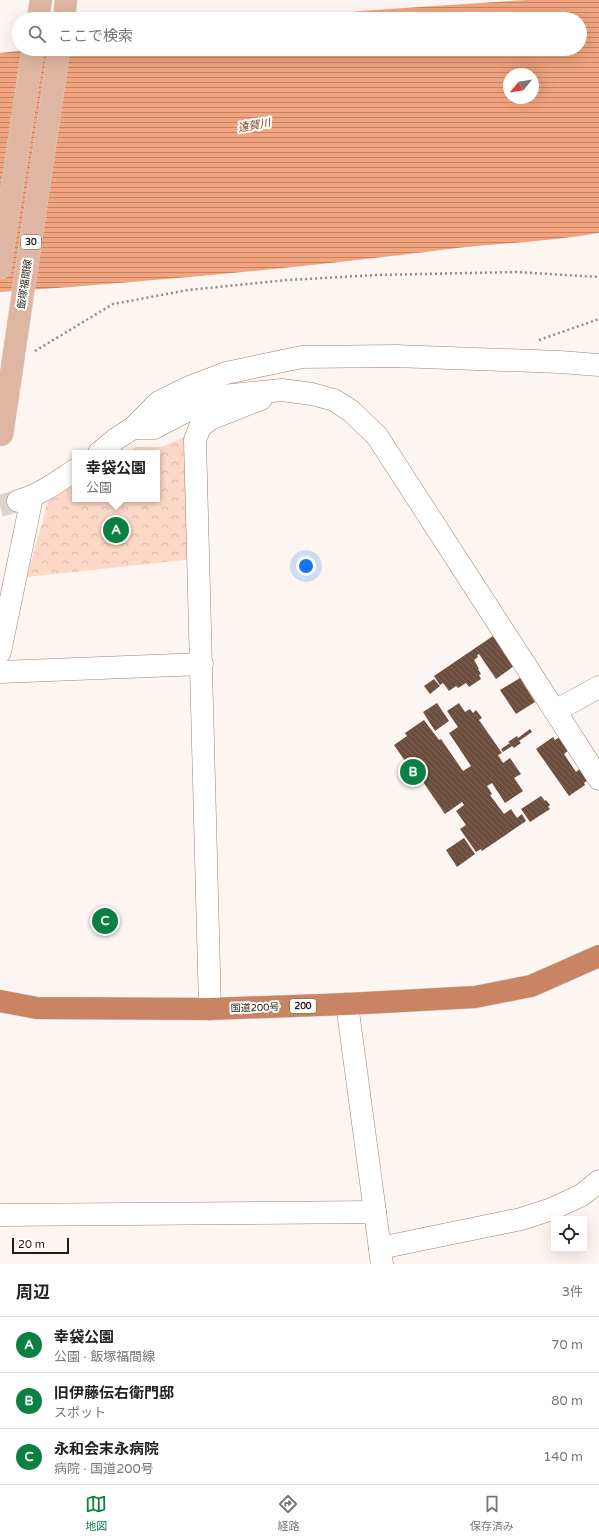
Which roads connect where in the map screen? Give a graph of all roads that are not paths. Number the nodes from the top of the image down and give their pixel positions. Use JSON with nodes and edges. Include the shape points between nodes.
{"nodes":[{"id":1,"x":41,"y":0,"type":"edge"},
{"id":2,"x":66,"y":0,"type":"edge"},
{"id":3,"x":39,"y":12,"type":"edge"},
{"id":4,"x":65,"y":12,"type":"edge"},
{"id":5,"x":32,"y":56,"type":"edge"},
{"id":6,"x":58,"y":56,"type":"edge"},
{"id":7,"x":0,"y":268,"type":"edge"},
{"id":8,"x":599,"y":365,"type":"edge"},
{"id":9,"x":282,"y":390,"type":"junction"},
{"id":10,"x":133,"y":428,"type":"junction"},
{"id":11,"x":1,"y":441,"type":"edge"},
{"id":12,"x":103,"y":450,"type":"edge"},
{"id":13,"x":72,"y":472,"type":"edge"},
{"id":14,"x":0,"y":652,"type":"edge"},
{"id":15,"x":202,"y":664,"type":"junction"},
{"id":16,"x":0,"y":672,"type":"edge"},
{"id":17,"x":599,"y":687,"type":"edge"},
{"id":18,"x":555,"y":710,"type":"junction"},
{"id":19,"x":599,"y":778,"type":"edge"},
{"id":20,"x":599,"y":956,"type":"edge"},
{"id":21,"x":0,"y":1001,"type":"edge"},
{"id":22,"x":347,"y":1004,"type":"junction"},
{"id":23,"x":210,"y":1009,"type":"junction"},
{"id":24,"x":599,"y":1181,"type":"edge"},
{"id":25,"x":375,"y":1212,"type":"junction"},
{"id":26,"x":0,"y":1215,"type":"edge"},
{"id":27,"x":381,"y":1256,"type":"edge"}],
"edges":[{"from":1,"to":3,"type":"main road"},
{"from":2,"to":4,"type":"main road"},
{"from":5,"to":7,"type":"main road"},
{"from":6,"to":11,"type":"main road","name":"飯塚福間線","number":"30","bridge":true},
{"from":8,"to":10,"type":"street","via":[[395,356],[302,357],[226,373],[187,388],[159,402]]},
{"from":9,"to":10,"type":"street","via":[[213,396],[154,428]]},
{"from":9,"to":15,"type":"street","via":[[210,419],[200,426],[195,440]]},
{"from":9,"to":18,"type":"street","via":[[334,400],[351,411],[377,436]]},
{"from":10,"to":12,"type":"street"},
{"from":13,"to":14,"type":"street","via":[[46,490],[25,499]]},
{"from":15,"to":16,"type":"street"},
{"from":15,"to":23,"type":"street"},
{"from":17,"to":18,"type":"street"},
{"from":18,"to":19,"type":"street"},
{"from":20,"to":22,"type":"highway","name":"国道200号","number":"200","via":[[531,986],[475,997]]},
{"from":21,"to":23,"type":"highway","name":"国道200号","number":"200","via":[[36,1008]]},
{"from":22,"to":23,"type":"highway","name":"国道200号","number":"200"},
{"from":22,"to":25,"type":"street"},
{"from":24,"to":27,"type":"street","via":[[582,1195],[552,1209]]},
{"from":25,"to":26,"type":"street"},
{"from":25,"to":27,"type":"street"}]}
